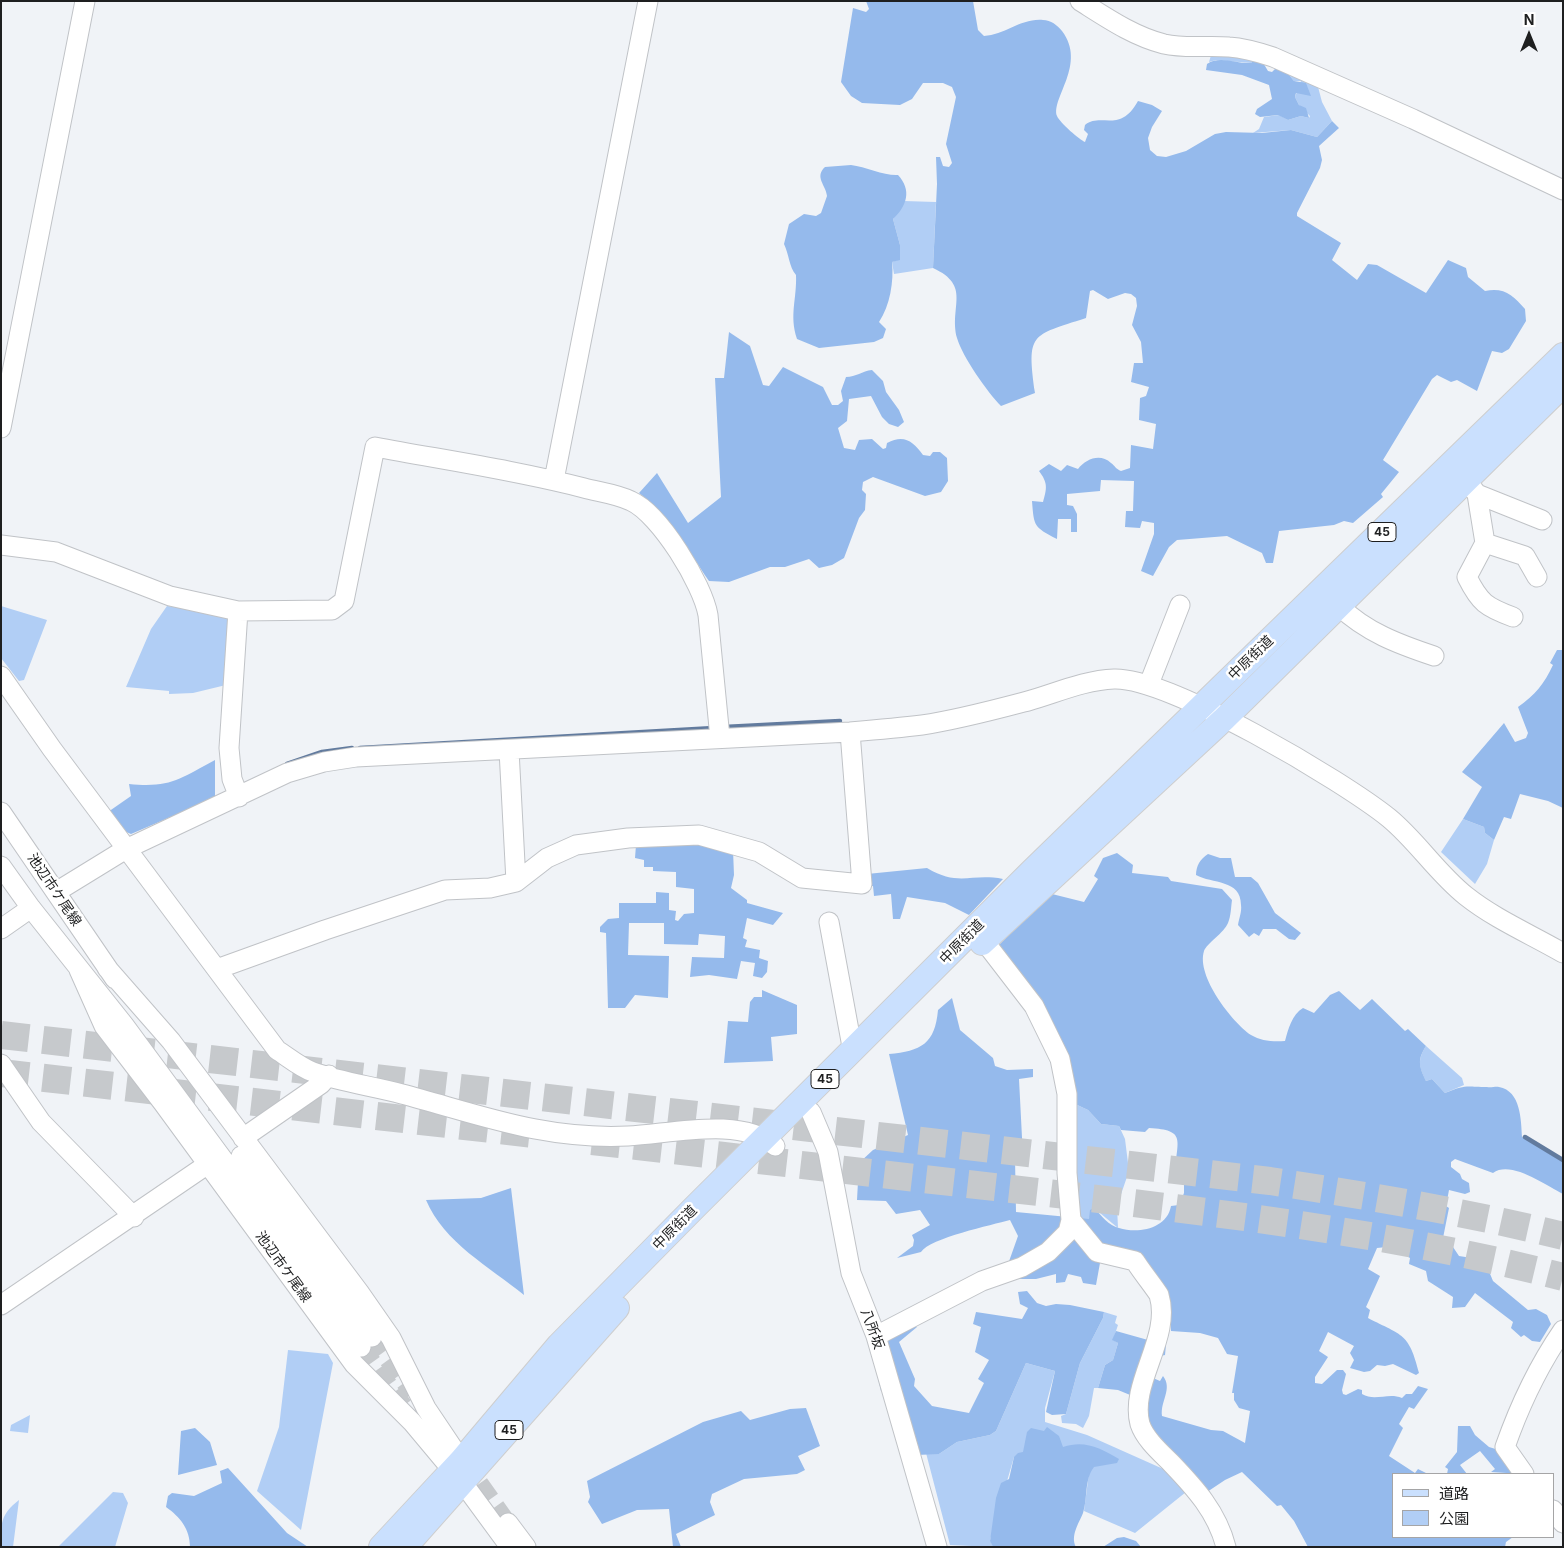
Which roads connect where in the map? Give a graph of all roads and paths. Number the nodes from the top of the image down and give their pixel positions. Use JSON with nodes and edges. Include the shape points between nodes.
{"nodes":[{"id":1,"x":85,"y":1,"type":"edge"},
{"id":2,"x":648,"y":1,"type":"edge"},
{"id":3,"x":1080,"y":1,"type":"edge"},
{"id":4,"x":1563,"y":190,"type":"edge"},
{"id":5,"x":1563,"y":355,"type":"edge"},
{"id":6,"x":1563,"y":385,"type":"edge"},
{"id":7,"x":1,"y":428,"type":"edge"},
{"id":8,"x":554,"y":480,"type":"junction"},
{"id":9,"x":1472,"y":487,"type":"junction"},
{"id":10,"x":1542,"y":520,"type":"dead end"},
{"id":11,"x":1485,"y":543,"type":"junction"},
{"id":12,"x":1,"y":545,"type":"edge"},
{"id":13,"x":1538,"y":577,"type":"dead end"},
{"id":14,"x":1180,"y":605,"type":"dead end"},
{"id":15,"x":1339,"y":606,"type":"junction"},
{"id":16,"x":238,"y":611,"type":"junction"},
{"id":17,"x":1513,"y":617,"type":"dead end"},
{"id":18,"x":1434,"y":656,"type":"dead end"},
{"id":19,"x":1,"y":676,"type":"edge"},
{"id":20,"x":1149,"y":684,"type":"junction"},
{"id":21,"x":1200,"y":708,"type":"junction"},
{"id":22,"x":1224,"y":719,"type":"junction"},
{"id":23,"x":850,"y":732,"type":"junction"},
{"id":24,"x":720,"y":738,"type":"junction"},
{"id":25,"x":509,"y":750,"type":"junction"},
{"id":26,"x":239,"y":797,"type":"junction"},
{"id":27,"x":1,"y":812,"type":"edge"},
{"id":28,"x":126,"y":849,"type":"junction"},
{"id":29,"x":1,"y":866,"type":"edge"},
{"id":30,"x":516,"y":882,"type":"junction"},
{"id":31,"x":56,"y":892,"type":"junction"},
{"id":32,"x":31,"y":908,"type":"junction"},
{"id":33,"x":829,"y":922,"type":"dead end"},
{"id":34,"x":1,"y":929,"type":"edge"},
{"id":35,"x":984,"y":941,"type":"junction"},
{"id":36,"x":1563,"y":953,"type":"edge"},
{"id":37,"x":107,"y":968,"type":"junction"},
{"id":38,"x":217,"y":969,"type":"junction"},
{"id":39,"x":79,"y":970,"type":"junction"},
{"id":40,"x":853,"y":1052,"type":"junction"},
{"id":41,"x":1,"y":1064,"type":"edge"},
{"id":42,"x":329,"y":1076,"type":"junction"},
{"id":43,"x":811,"y":1112,"type":"junction"},
{"id":44,"x":243,"y":1138,"type":"junction"},
{"id":45,"x":771,"y":1142,"type":"junction"},
{"id":46,"x":208,"y":1164,"type":"junction"},
{"id":47,"x":134,"y":1217,"type":"junction"},
{"id":48,"x":1071,"y":1220,"type":"junction"},
{"id":49,"x":1,"y":1305,"type":"edge"},
{"id":50,"x":1563,"y":1330,"type":"edge"},
{"id":51,"x":876,"y":1336,"type":"junction"},
{"id":52,"x":369,"y":1347,"type":"junction"},
{"id":53,"x":1556,"y":1355,"type":"edge"},
{"id":54,"x":461,"y":1472,"type":"junction"},
{"id":55,"x":1523,"y":1473,"type":"edge"},
{"id":56,"x":1554,"y":1511,"type":"edge"},
{"id":57,"x":1563,"y":1523,"type":"edge"},
{"id":58,"x":381,"y":1547,"type":"edge"},
{"id":59,"x":404,"y":1547,"type":"edge"},
{"id":60,"x":510,"y":1547,"type":"edge"},
{"id":61,"x":526,"y":1547,"type":"edge"},
{"id":62,"x":937,"y":1547,"type":"edge"},
{"id":63,"x":1226,"y":1547,"type":"edge"}],
"edges":[{"from":1,"to":7,"type":"street"},
{"from":2,"to":8,"type":"street"},
{"from":3,"to":4,"type":"street","via":[[1130,32],[1165,44],[1250,49],[1273,57]]},
{"from":5,"to":21,"type":"main road","name":"中原街道","number":"45"},
{"from":6,"to":9,"type":"main road","name":"中原街道","number":"45"},
{"from":8,"to":16,"type":"street","via":[[375,447],[344,601],[332,610]]},
{"from":8,"to":24,"type":"street","via":[[632,501],[654,518],[694,576],[708,615]]},
{"from":9,"to":10,"type":"street"},
{"from":9,"to":11,"type":"street"},
{"from":9,"to":15,"type":"main road","name":"中原街道","number":"45"},
{"from":11,"to":13,"type":"street","via":[[1525,556]]},
{"from":11,"to":17,"type":"street","via":[[1467,577],[1477,597],[1488,608]]},
{"from":12,"to":16,"type":"street","via":[[56,552],[170,596]]},
{"from":14,"to":20,"type":"street"},
{"from":15,"to":18,"type":"street","via":[[1356,623],[1397,644]]},
{"from":15,"to":22,"type":"main road","name":"中原街道","number":"45"},
{"from":16,"to":26,"type":"street","via":[[228,748],[232,779]]},
{"from":19,"to":28,"type":"street"},
{"from":20,"to":21,"type":"street"},
{"from":20,"to":23,"type":"street","via":[[1112,679],[923,725]]},
{"from":21,"to":22,"type":"street"},
{"from":21,"to":40,"type":"main road","name":"中原街道","number":"45","via":[[1031,872]]},
{"from":22,"to":35,"type":"main road","name":"中原街道","number":"45"},
{"from":22,"to":36,"type":"street","via":[[1348,789],[1389,819],[1464,895]]},
{"from":23,"to":24,"type":"street"},
{"from":23,"to":30,"type":"street","via":[[862,884],[802,878],[759,852],[699,835],[576,845],[547,858]]},
{"from":24,"to":25,"type":"street"},
{"from":25,"to":26,"type":"street","via":[[324,762],[287,774]]},
{"from":25,"to":30,"type":"street"},
{"from":26,"to":28,"type":"street"},
{"from":27,"to":31,"type":"street","name":"池辺市ケ尾線"},
{"from":28,"to":31,"type":"street"},
{"from":28,"to":38,"type":"street"},
{"from":29,"to":32,"type":"street","name":"池辺市ケ尾線"},
{"from":30,"to":38,"type":"street","via":[[490,888],[445,890]]},
{"from":31,"to":37,"type":"street","name":"池辺市ケ尾線"},
{"from":32,"to":34,"type":"street"},
{"from":32,"to":39,"type":"street","name":"池辺市ケ尾線"},
{"from":33,"to":40,"type":"street"},
{"from":35,"to":43,"type":"main road","name":"中原街道","number":"45"},
{"from":35,"to":48,"type":"street","via":[[1034,1006],[1060,1059],[1067,1094],[1067,1173]]},
{"from":37,"to":44,"type":"street","name":"池辺市ケ尾線","via":[[171,1041]]},
{"from":37,"to":52,"type":"street","name":"池辺市ケ尾線"},
{"from":38,"to":42,"type":"street","via":[[277,1050],[312,1072]]},
{"from":39,"to":46,"type":"street","name":"池辺市ケ尾線","via":[[104,1026]]},
{"from":39,"to":52,"type":"street","name":"池辺市ケ尾線"},
{"from":40,"to":45,"type":"main road","name":"中原街道","number":"45"},
{"from":41,"to":47,"type":"street","via":[[40,1122]]},
{"from":42,"to":44,"type":"street"},
{"from":42,"to":45,"type":"street","via":[[521,1128],[565,1136],[743,1130]]},
{"from":43,"to":45,"type":"main road","name":"中原街道","number":"45"},
{"from":43,"to":51,"type":"street","name":"八所坂","via":[[828,1152],[851,1273]]},
{"from":44,"to":52,"type":"street","name":"池辺市ケ尾線","via":[[360,1292]]},
{"from":45,"to":54,"type":"main road","name":"中原街道","number":"45"},
{"from":46,"to":47,"type":"street"},
{"from":46,"to":52,"type":"street","name":"池辺市ケ尾線"},
{"from":47,"to":49,"type":"street"},
{"from":48,"to":51,"type":"street","via":[[1068,1232],[1048,1252],[1022,1267],[982,1281]]},
{"from":48,"to":63,"type":"street","via":[[1097,1252],[1135,1261],[1158,1292],[1160,1318],[1155,1349],[1137,1411],[1141,1427],[1152,1444],[1199,1492],[1212,1511]]},
{"from":50,"to":53,"type":"street"},
{"from":51,"to":62,"type":"street","name":"八所坂"},
{"from":52,"to":54,"type":"street","name":"池辺市ケ尾線","via":[[426,1408]]},
{"from":52,"to":54,"type":"street","name":"池辺市ケ尾線","via":[[412,1422]]},
{"from":53,"to":55,"type":"street","via":[[1513,1423],[1505,1447]]},
{"from":54,"to":58,"type":"main road","name":"中原街道","number":"45"},
{"from":54,"to":59,"type":"main road","name":"中原街道","number":"45"},
{"from":54,"to":60,"type":"street","name":"池辺市ケ尾線"},
{"from":54,"to":61,"type":"street","name":"池辺市ケ尾線"},
{"from":56,"to":57,"type":"street"}]}
